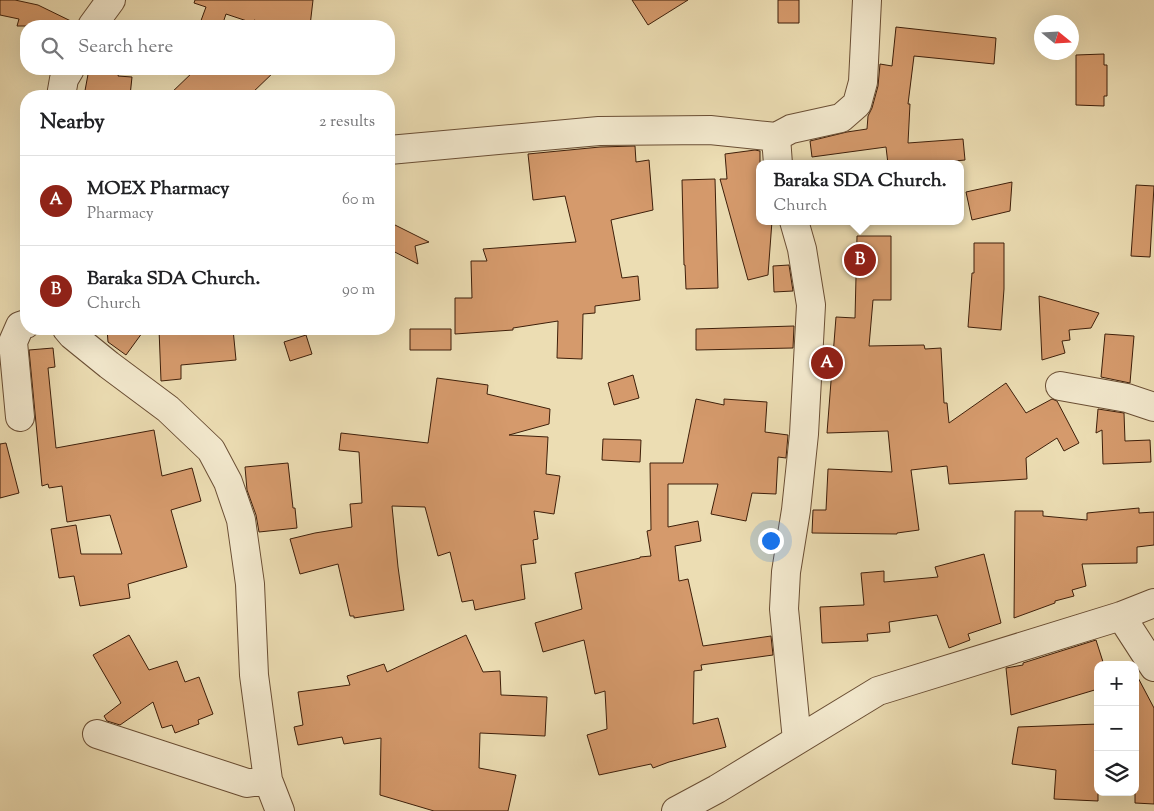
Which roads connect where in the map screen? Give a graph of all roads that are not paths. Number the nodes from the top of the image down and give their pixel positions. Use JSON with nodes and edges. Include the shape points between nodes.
{"nodes":[{"id":1,"x":111,"y":0,"type":"edge"},
{"id":2,"x":867,"y":0,"type":"edge"},
{"id":3,"x":96,"y":20,"type":"edge"},
{"id":4,"x":66,"y":75,"type":"edge"},
{"id":5,"x":62,"y":90,"type":"edge"},
{"id":6,"x":776,"y":137,"type":"junction"},
{"id":7,"x":395,"y":149,"type":"edge"},
{"id":8,"x":778,"y":160,"type":"edge"},
{"id":9,"x":795,"y":225,"type":"edge"},
{"id":10,"x":20,"y":326,"type":"edge"},
{"id":11,"x":72,"y":335,"type":"edge"},
{"id":12,"x":1060,"y":386,"type":"dead end"},
{"id":13,"x":1154,"y":408,"type":"edge"},
{"id":14,"x":20,"y":417,"type":"dead end"},
{"id":15,"x":1154,"y":603,"type":"edge"},
{"id":16,"x":1121,"y":616,"type":"junction"},
{"id":17,"x":1154,"y":667,"type":"edge"},
{"id":18,"x":97,"y":734,"type":"dead end"},
{"id":19,"x":797,"y":740,"type":"junction"},
{"id":20,"x":268,"y":780,"type":"junction"},
{"id":21,"x":280,"y":811,"type":"edge"},
{"id":22,"x":676,"y":811,"type":"edge"}],
"edges":[{"from":1,"to":3,"type":"street"},
{"from":2,"to":6,"type":"street","via":[[864,82],[856,104],[841,118],[791,130]]},
{"from":4,"to":5,"type":"street"},
{"from":6,"to":7,"type":"street","via":[[710,130],[599,131]]},
{"from":6,"to":8,"type":"street"},
{"from":9,"to":19,"type":"street","via":[[811,305],[804,434],[784,609]]},
{"from":10,"to":14,"type":"street","via":[[13,342]]},
{"from":11,"to":20,"type":"street","via":[[168,409],[211,450],[228,482],[243,529],[250,584],[254,675]]},
{"from":12,"to":13,"type":"street","via":[[1127,398]]},
{"from":15,"to":16,"type":"street"},
{"from":16,"to":17,"type":"street"},
{"from":16,"to":19,"type":"street","via":[[878,691]]},
{"from":18,"to":20,"type":"street","via":[[247,783]]},
{"from":19,"to":22,"type":"street"},
{"from":20,"to":21,"type":"street"}]}
